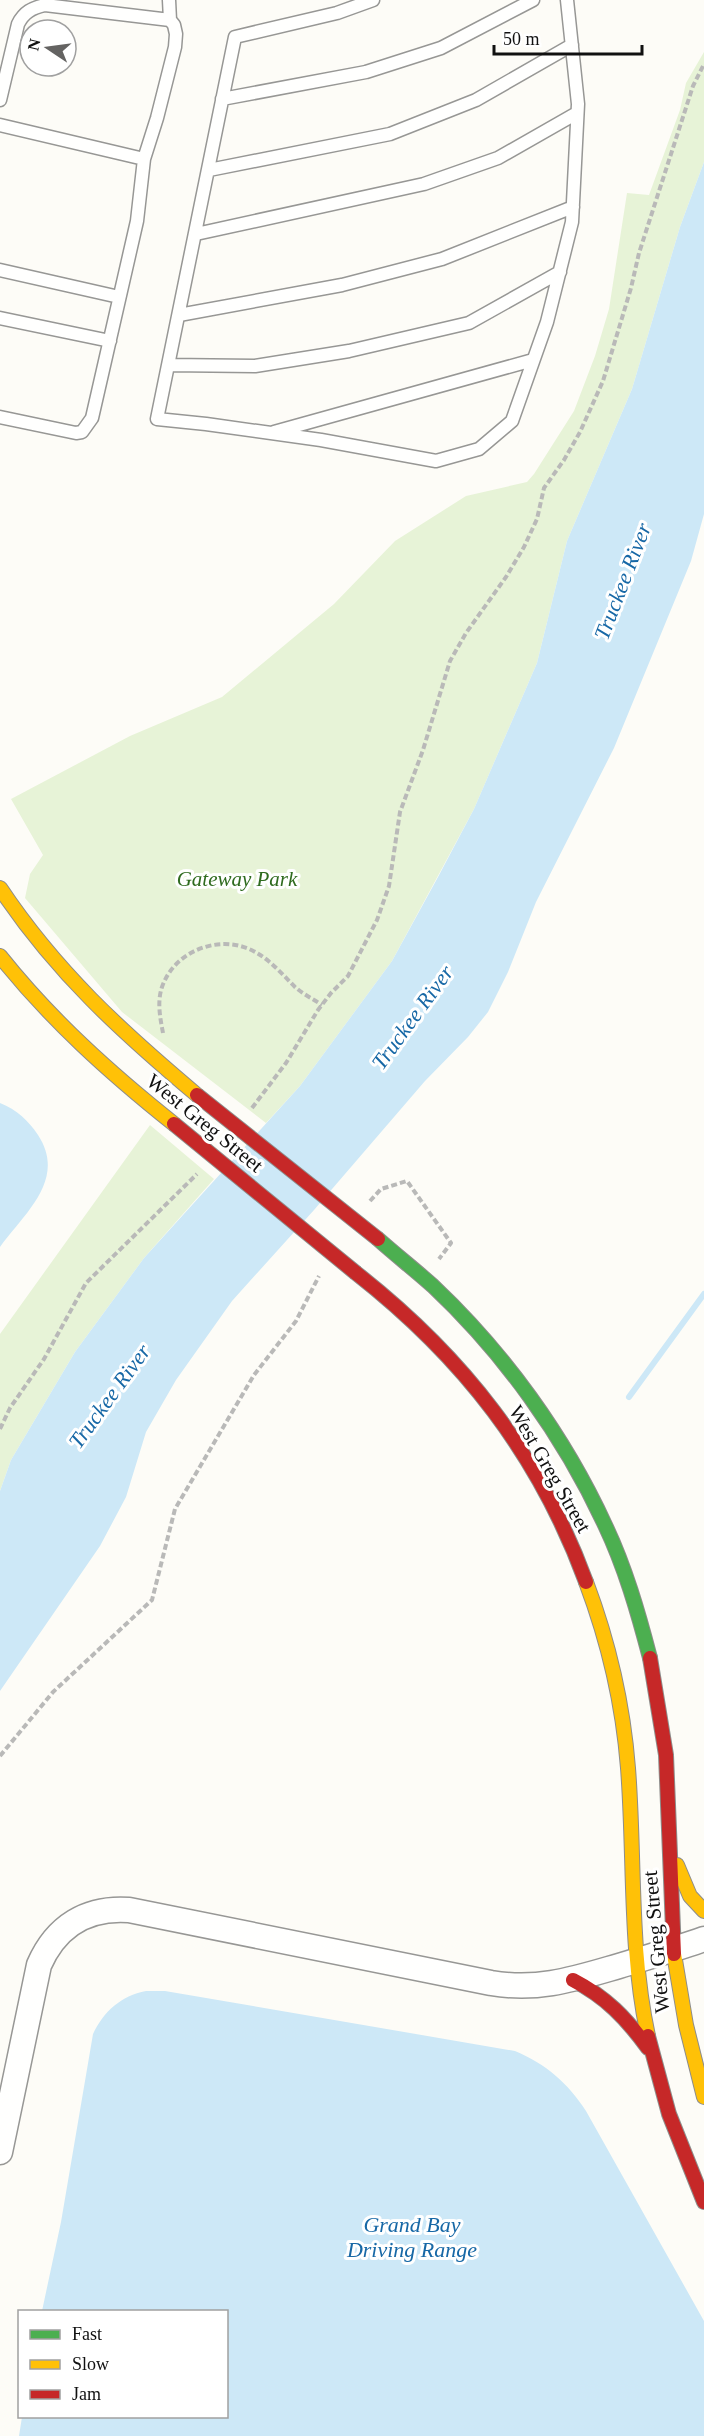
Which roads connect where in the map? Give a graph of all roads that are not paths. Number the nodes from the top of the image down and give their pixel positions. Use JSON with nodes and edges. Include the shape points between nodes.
{"nodes":[{"id":1,"x":169,"y":0,"type":"edge"},
{"id":2,"x":373,"y":0,"type":"edge"},
{"id":3,"x":533,"y":0,"type":"edge"},
{"id":4,"x":567,"y":0,"type":"edge"},
{"id":5,"x":170,"y":20,"type":"junction"},
{"id":6,"x":572,"y":45,"type":"junction"},
{"id":7,"x":222,"y":99,"type":"junction"},
{"id":8,"x":0,"y":100,"type":"edge"},
{"id":9,"x":577,"y":113,"type":"junction"},
{"id":10,"x":0,"y":125,"type":"edge"},
{"id":11,"x":144,"y":159,"type":"junction"},
{"id":12,"x":209,"y":170,"type":"junction"},
{"id":13,"x":573,"y":207,"type":"junction"},
{"id":14,"x":196,"y":234,"type":"junction"},
{"id":15,"x":0,"y":270,"type":"edge"},
{"id":16,"x":560,"y":272,"type":"junction"},
{"id":17,"x":119,"y":297,"type":"junction"},
{"id":18,"x":178,"y":315,"type":"junction"},
{"id":19,"x":0,"y":318,"type":"edge"},
{"id":20,"x":110,"y":341,"type":"junction"},
{"id":21,"x":533,"y":360,"type":"junction"},
{"id":22,"x":168,"y":365,"type":"junction"},
{"id":23,"x":0,"y":417,"type":"edge"},
{"id":24,"x":270,"y":433,"type":"junction"},
{"id":25,"x":0,"y":888,"type":"edge"},
{"id":26,"x":0,"y":957,"type":"edge"},
{"id":27,"x":670,"y":1848,"type":"junction"},
{"id":28,"x":704,"y":1911,"type":"edge"},
{"id":29,"x":704,"y":1939,"type":"edge"},
{"id":30,"x":674,"y":1950,"type":"junction"},
{"id":31,"x":637,"y":1961,"type":"junction"},
{"id":32,"x":573,"y":1980,"type":"junction"},
{"id":33,"x":652,"y":2053,"type":"junction"},
{"id":34,"x":704,"y":2097,"type":"edge"},
{"id":35,"x":0,"y":2152,"type":"edge"},
{"id":36,"x":704,"y":2202,"type":"edge"}],
"edges":[{"from":1,"to":5,"type":"lane"},
{"from":2,"to":7,"type":"lane","via":[[337,14],[235,37]]},
{"from":3,"to":7,"type":"lane","via":[[441,48],[366,72]]},
{"from":4,"to":6,"type":"lane"},
{"from":5,"to":8,"type":"lane","via":[[34,8],[23,14],[18,24]]},
{"from":5,"to":11,"type":"lane","via":[[176,34],[175,47]]},
{"from":6,"to":9,"type":"lane"},
{"from":6,"to":12,"type":"lane","via":[[476,100],[390,134]]},
{"from":7,"to":12,"type":"lane"},
{"from":9,"to":13,"type":"lane"},
{"from":9,"to":14,"type":"lane","via":[[498,158],[424,184]]},
{"from":10,"to":11,"type":"lane"},
{"from":11,"to":17,"type":"lane","via":[[136,221]]},
{"from":12,"to":14,"type":"lane"},
{"from":13,"to":16,"type":"lane"},
{"from":13,"to":18,"type":"lane","via":[[442,259],[342,285]]},
{"from":14,"to":18,"type":"lane"},
{"from":15,"to":17,"type":"lane"},
{"from":16,"to":21,"type":"lane"},
{"from":16,"to":22,"type":"lane","via":[[469,323],[349,351],[255,366]]},
{"from":17,"to":20,"type":"lane"},
{"from":18,"to":22,"type":"lane"},
{"from":19,"to":20,"type":"lane"},
{"from":20,"to":23,"type":"lane","via":[[92,418],[82,432]]},
{"from":21,"to":24,"type":"lane"},
{"from":21,"to":24,"type":"lane","via":[[512,422],[479,449],[436,461]]},
{"from":22,"to":24,"type":"lane","via":[[157,419]]},
{"from":25,"to":27,"type":"main road","name":"West Greg Street","bridge":true,"via":[[37,942],[87,1000],[197,1095],[427,1280],[500,1355],[537,1406],[593,1502],[621,1567],[649,1656],[664,1735]]},
{"from":26,"to":31,"type":"main road","name":"West Greg Street","bridge":true,"via":[[72,1037],[125,1085],[398,1305],[496,1414],[548,1497],[584,1578],[612,1666],[627,1754]]},
{"from":27,"to":28,"type":"main road","via":[[690,1896]]},
{"from":27,"to":30,"type":"main road","name":"West Greg Street"},
{"from":29,"to":30,"type":"street"},
{"from":30,"to":31,"type":"street"},
{"from":30,"to":34,"type":"main road","name":"West Greg Street","via":[[684,2024]]},
{"from":31,"to":32,"type":"street"},
{"from":31,"to":33,"type":"main road","name":"West Greg Street"},
{"from":32,"to":33,"type":"main road","via":[[613,2003]]},
{"from":32,"to":35,"type":"street","via":[[541,1986],[508,1986],[129,1910],[86,1915],[52,1940],[39,1965]]},
{"from":33,"to":36,"type":"main road","name":"West Greg Street","via":[[674,2128]]}]}
